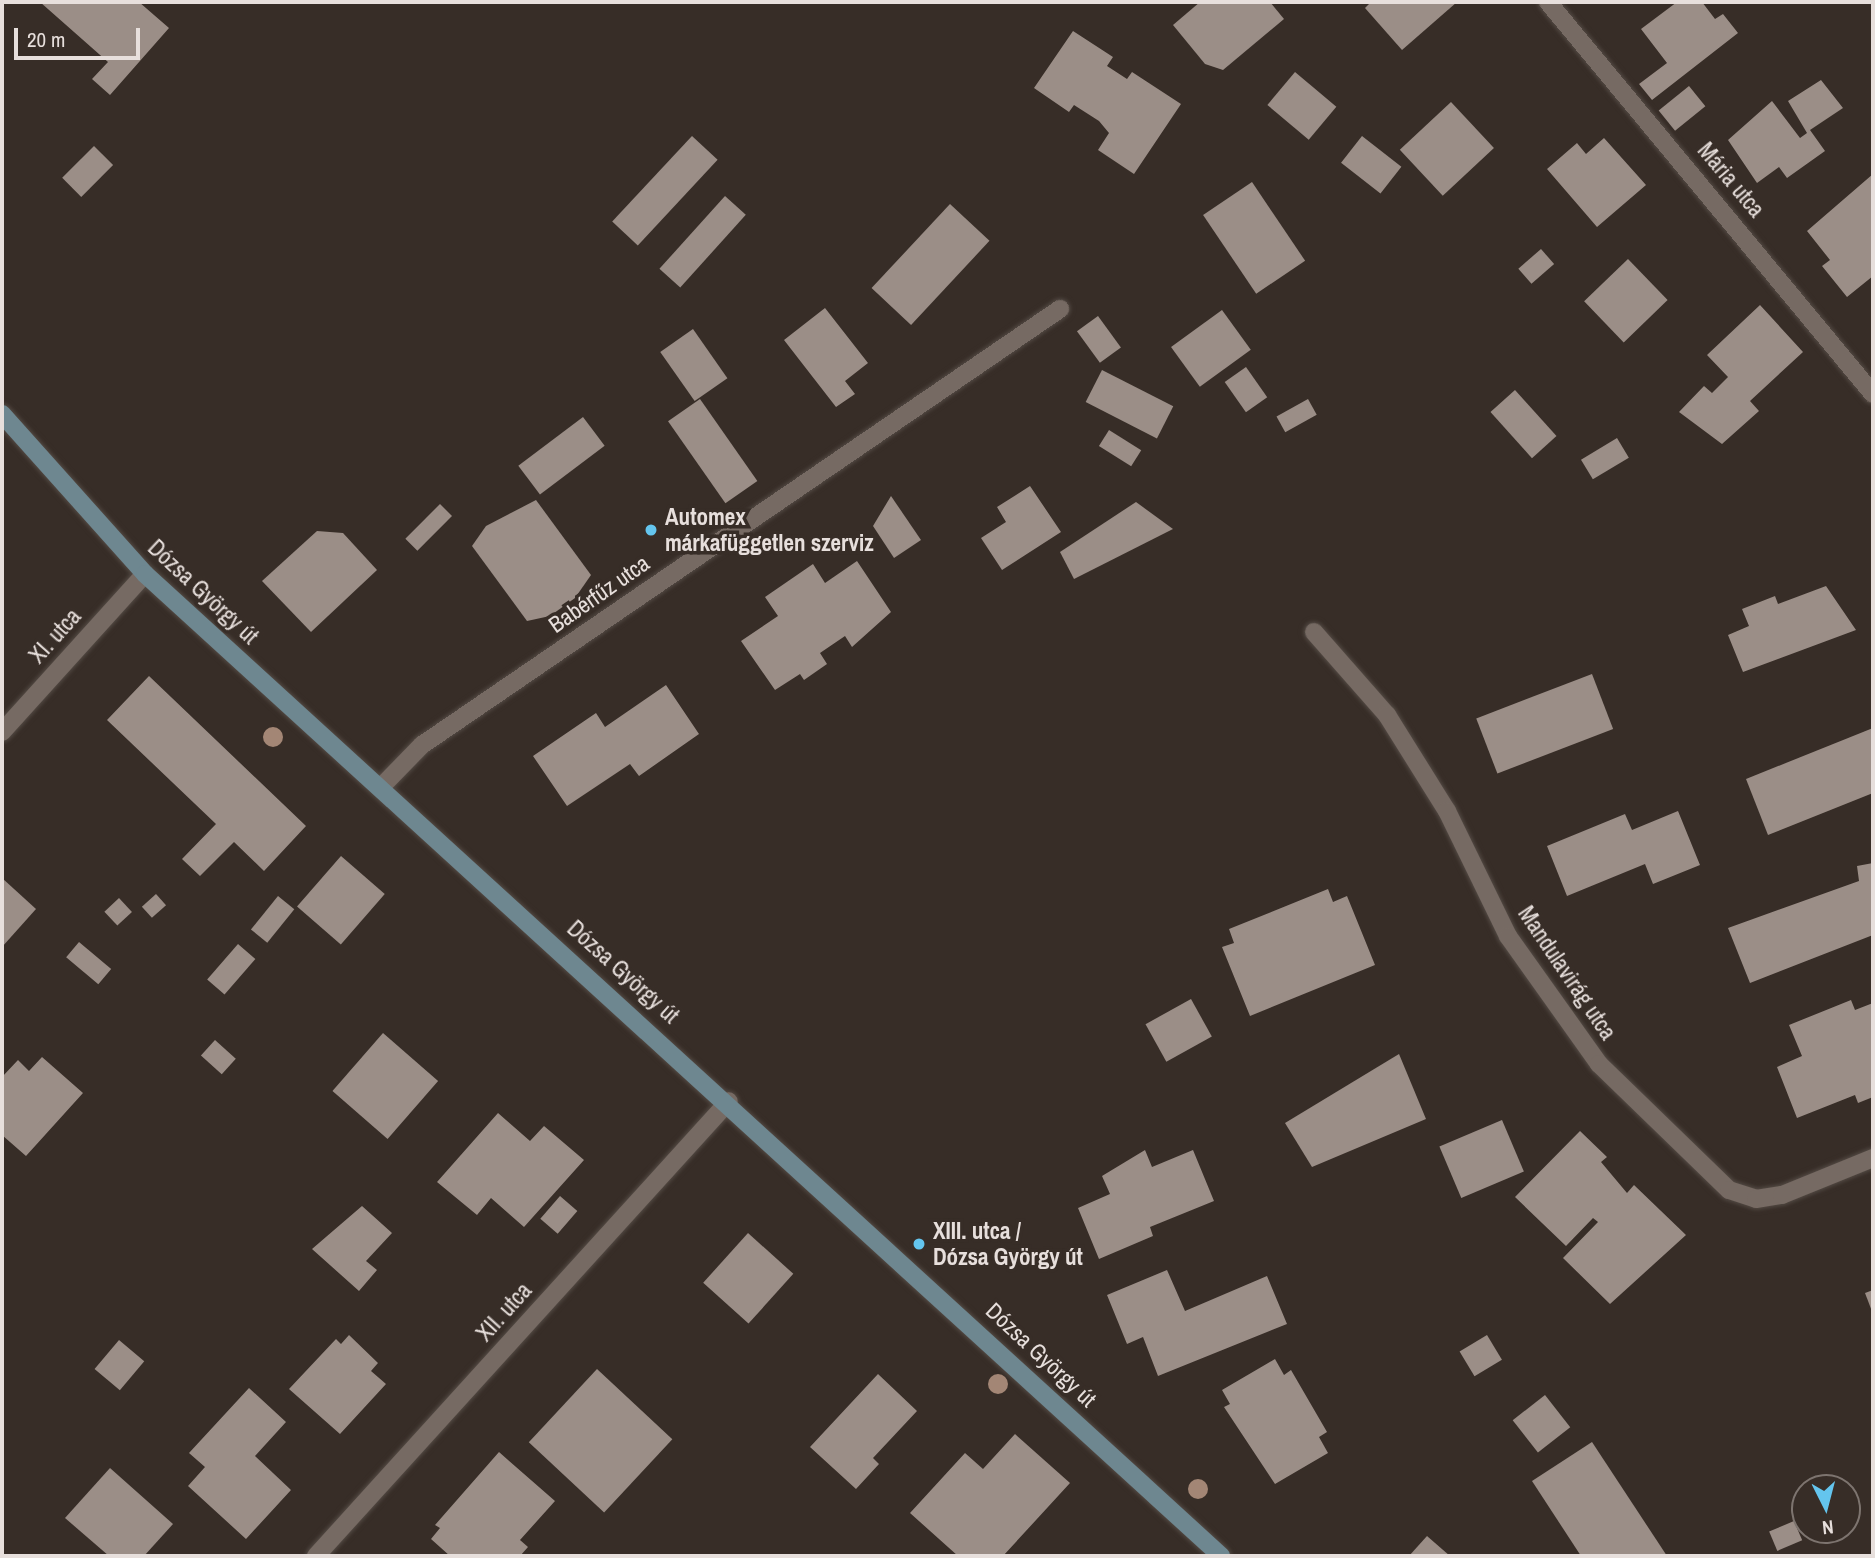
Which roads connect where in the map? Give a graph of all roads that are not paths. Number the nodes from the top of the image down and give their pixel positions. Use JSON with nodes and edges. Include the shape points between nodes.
{"nodes":[{"id":1,"x":1548,"y":2,"type":"edge"},
{"id":2,"x":1060,"y":309,"type":"dead end"},
{"id":3,"x":1873,"y":394,"type":"edge"},
{"id":4,"x":2,"y":414,"type":"edge"},
{"id":5,"x":145,"y":574,"type":"junction"},
{"id":6,"x":1314,"y":632,"type":"dead end"},
{"id":7,"x":2,"y":732,"type":"edge"},
{"id":8,"x":381,"y":788,"type":"junction"},
{"id":9,"x":729,"y":1101,"type":"junction"},
{"id":10,"x":1873,"y":1158,"type":"edge"},
{"id":11,"x":316,"y":1556,"type":"edge"},
{"id":12,"x":1222,"y":1556,"type":"edge"}],
"edges":[{"from":1,"to":3,"type":"street","name":"Mária utca"},
{"from":2,"to":8,"type":"street","name":"Babérfűz utca","via":[[422,745]]},
{"from":4,"to":5,"type":"street","name":"Dózsa György út"},
{"from":5,"to":7,"type":"street","name":"XI. utca"},
{"from":5,"to":8,"type":"street","name":"Dózsa György út"},
{"from":6,"to":10,"type":"street","name":"Mandulavirág utca","via":[[1387,715],[1447,811],[1508,936],[1599,1064],[1729,1190],[1756,1199],[1782,1195]]},
{"from":8,"to":9,"type":"street","name":"Dózsa György út"},
{"from":9,"to":11,"type":"street","name":"XII. utca"},
{"from":9,"to":12,"type":"street","name":"Dózsa György út"}]}
